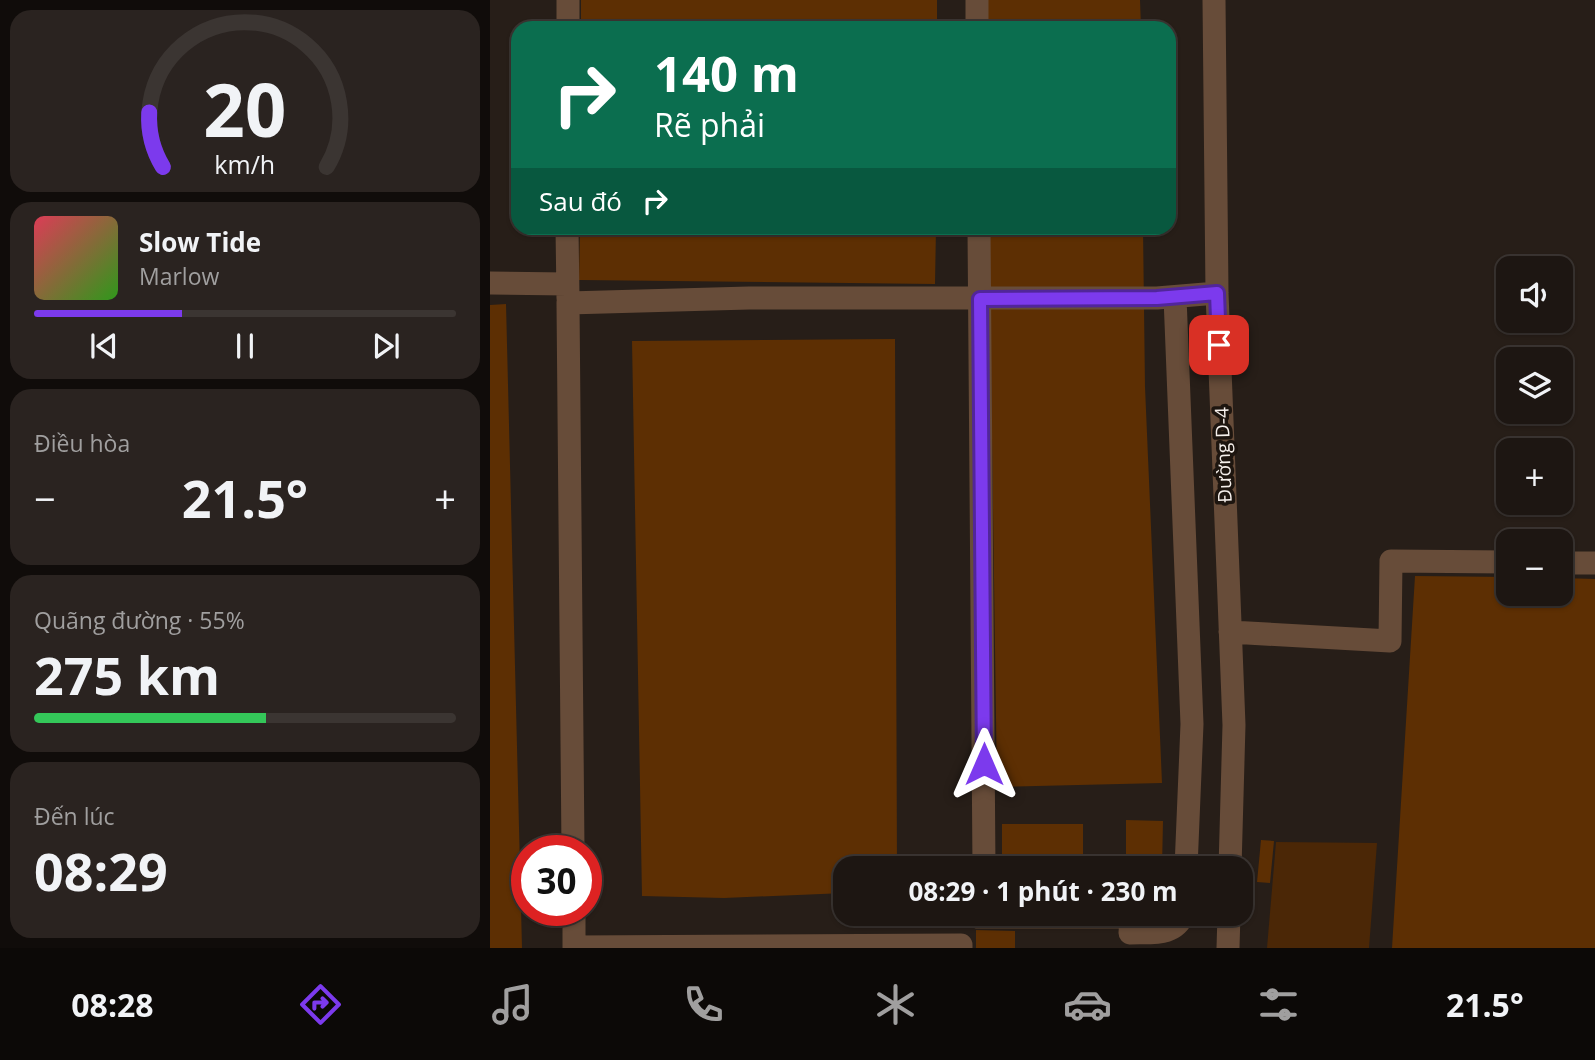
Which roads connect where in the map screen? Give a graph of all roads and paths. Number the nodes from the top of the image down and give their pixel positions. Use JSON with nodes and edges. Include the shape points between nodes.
{"nodes":[{"id":1,"x":568,"y":0,"type":"edge"},
{"id":2,"x":977,"y":0,"type":"edge"},
{"id":3,"x":1214,"y":0,"type":"edge"},
{"id":4,"x":568,"y":21,"type":"edge"},
{"id":5,"x":977,"y":21,"type":"edge"},
{"id":6,"x":567,"y":235,"type":"edge"},
{"id":7,"x":979,"y":235,"type":"edge"},
{"id":8,"x":490,"y":283,"type":"edge"},
{"id":9,"x":567,"y":293,"type":"junction"},
{"id":10,"x":1217,"y":293,"type":"junction"},
{"id":11,"x":1175,"y":297,"type":"junction"},
{"id":12,"x":980,"y":299,"type":"junction"},
{"id":13,"x":1496,"y":562,"type":"edge"},
{"id":14,"x":1573,"y":563,"type":"edge"},
{"id":15,"x":1595,"y":563,"type":"edge"},
{"id":16,"x":1230,"y":632,"type":"junction"},
{"id":17,"x":573,"y":835,"type":"edge"},
{"id":18,"x":984,"y":856,"type":"edge"},
{"id":19,"x":1186,"y":856,"type":"edge"},
{"id":20,"x":1230,"y":856,"type":"edge"},
{"id":21,"x":574,"y":926,"type":"edge"},
{"id":22,"x":973,"y":926,"type":"edge"},
{"id":23,"x":1130,"y":926,"type":"edge"},
{"id":24,"x":1178,"y":926,"type":"edge"},
{"id":25,"x":1228,"y":926,"type":"edge"},
{"id":26,"x":961,"y":946,"type":"edge"},
{"id":27,"x":1228,"y":948,"type":"edge"}],
"edges":[{"from":1,"to":4,"type":"street"},
{"from":2,"to":5,"type":"street"},
{"from":3,"to":10,"type":"street","name":"Đường D-4"},
{"from":6,"to":9,"type":"street"},
{"from":7,"to":12,"type":"street"},
{"from":8,"to":9,"type":"street"},
{"from":9,"to":12,"type":"street"},
{"from":9,"to":17,"type":"street"},
{"from":10,"to":11,"type":"street"},
{"from":10,"to":16,"type":"street","name":"Đường D-4"},
{"from":11,"to":12,"type":"street"},
{"from":11,"to":19,"type":"street","via":[[1192,724]]},
{"from":12,"to":18,"type":"street"},
{"from":13,"to":16,"type":"street","via":[[1391,561],[1390,641]]},
{"from":14,"to":15,"type":"street"},
{"from":16,"to":20,"type":"street","name":"Đường D-4","via":[[1234,724]]},
{"from":21,"to":26,"type":"street","via":[[574,947]]},
{"from":22,"to":26,"type":"street"},
{"from":23,"to":24,"type":"street","via":[[1130,933],[1170,931]]},
{"from":25,"to":27,"type":"street"}]}
